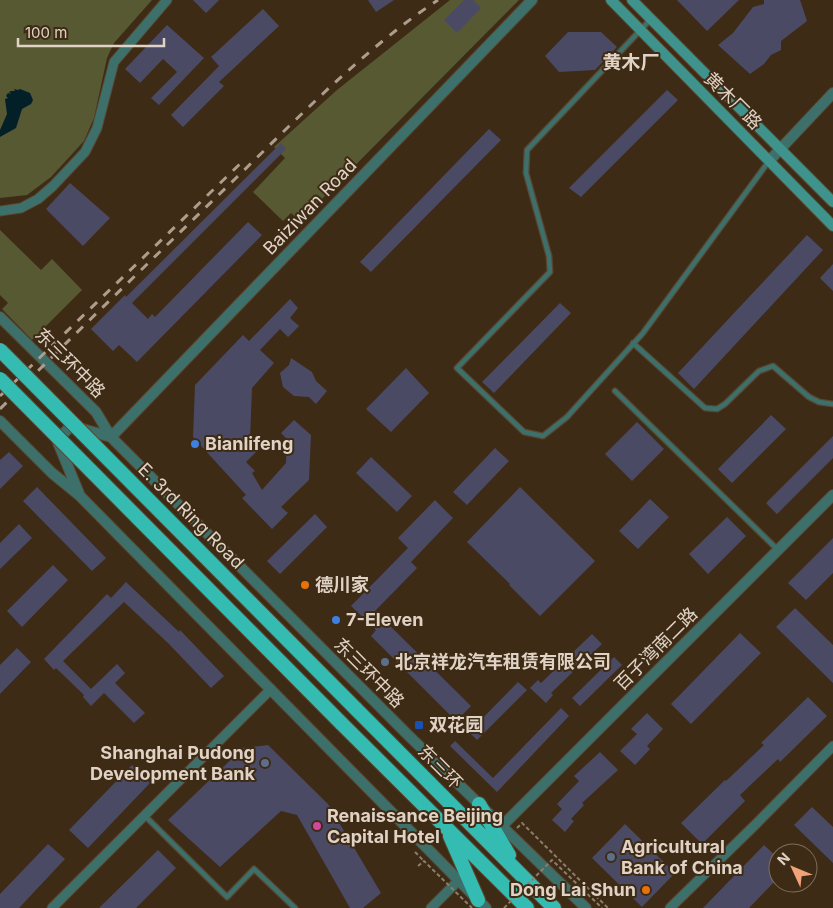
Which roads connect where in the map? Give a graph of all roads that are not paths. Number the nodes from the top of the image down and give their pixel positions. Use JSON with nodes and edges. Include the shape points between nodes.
{"nodes":[{"id":1,"x":166,"y":0,"type":"edge"},
{"id":2,"x":532,"y":0,"type":"edge"},
{"id":3,"x":610,"y":0,"type":"edge"},
{"id":4,"x":632,"y":0,"type":"edge"},
{"id":5,"x":651,"y":19,"type":"junction"},
{"id":6,"x":640,"y":30,"type":"junction"},
{"id":7,"x":833,"y":93,"type":"edge"},
{"id":8,"x":780,"y":149,"type":"junction"},
{"id":9,"x":769,"y":161,"type":"junction"},
{"id":10,"x":833,"y":202,"type":"edge"},
{"id":11,"x":0,"y":211,"type":"edge"},
{"id":12,"x":833,"y":226,"type":"edge"},
{"id":13,"x":0,"y":317,"type":"edge"},
{"id":14,"x":633,"y":343,"type":"junction"},
{"id":15,"x":0,"y":350,"type":"edge"},
{"id":16,"x":0,"y":356,"type":"edge"},
{"id":17,"x":0,"y":379,"type":"edge"},
{"id":18,"x":0,"y":383,"type":"edge"},
{"id":19,"x":615,"y":391,"type":"dead end"},
{"id":20,"x":833,"y":404,"type":"edge"},
{"id":21,"x":0,"y":420,"type":"edge"},
{"id":22,"x":71,"y":426,"type":"junction"},
{"id":23,"x":111,"y":437,"type":"junction"},
{"id":24,"x":57,"y":440,"type":"junction"},
{"id":25,"x":833,"y":495,"type":"edge"},
{"id":26,"x":80,"y":496,"type":"junction"},
{"id":27,"x":778,"y":550,"type":"junction"},
{"id":28,"x":271,"y":689,"type":"junction"},
{"id":29,"x":354,"y":708,"type":"joint"},
{"id":30,"x":833,"y":746,"type":"edge"},
{"id":31,"x":479,"y":804,"type":"junction"},
{"id":32,"x":144,"y":815,"type":"junction"},
{"id":33,"x":502,"y":826,"type":"junction"},
{"id":34,"x":447,"y":828,"type":"junction"},
{"id":35,"x":520,"y":873,"type":"junction"},
{"id":36,"x":458,"y":881,"type":"junction"},
{"id":37,"x":479,"y":905,"type":"edge"},
{"id":38,"x":52,"y":908,"type":"edge"},
{"id":39,"x":296,"y":908,"type":"edge"},
{"id":40,"x":430,"y":908,"type":"edge"},
{"id":41,"x":527,"y":908,"type":"edge"},
{"id":42,"x":554,"y":908,"type":"edge"},
{"id":43,"x":586,"y":908,"type":"edge"},
{"id":44,"x":670,"y":908,"type":"edge"}],
"edges":[{"from":1,"to":11,"type":"street","via":[[114,62],[97,128],[85,152],[38,199],[21,208]]},
{"from":2,"to":23,"type":"street","name":"Baiziwan Road"},
{"from":3,"to":6,"type":"main road","name":"黄木厂路"},
{"from":4,"to":5,"type":"main road","name":"黄木厂路"},
{"from":5,"to":6,"type":"lane"},
{"from":5,"to":8,"type":"main road","name":"黄木厂路"},
{"from":6,"to":9,"type":"main road","name":"黄木厂路"},
{"from":6,"to":14,"type":"lane","via":[[527,150],[526,173],[549,256],[550,272],[457,368],[524,432],[543,436],[567,417]]},
{"from":7,"to":8,"type":"street"},
{"from":8,"to":9,"type":"street"},
{"from":8,"to":10,"type":"main road","name":"黄木厂路"},
{"from":9,"to":12,"type":"main road","name":"黄木厂路"},
{"from":9,"to":14,"type":"lane"},
{"from":13,"to":23,"type":"street","name":"东三环中路","via":[[96,412]]},
{"from":14,"to":20,"type":"lane","via":[[705,408],[717,409],[759,371],[773,366],[809,397]]},
{"from":15,"to":29,"type":"highway","name":"E. 3rd Ring Road","bridge":true},
{"from":16,"to":22,"type":"street","name":"东三环中路"},
{"from":17,"to":34,"type":"highway","bridge":true},
{"from":18,"to":24,"type":"street"},
{"from":19,"to":27,"type":"lane"},
{"from":21,"to":26,"type":"street","via":[[52,473]]},
{"from":22,"to":23,"type":"street","name":"东三环中路"},
{"from":22,"to":24,"type":"street"},
{"from":23,"to":31,"type":"street","name":"东三环中路"},
{"from":24,"to":26,"type":"street"},
{"from":25,"to":27,"type":"street","name":"百子湾南二路"},
{"from":26,"to":28,"type":"street"},
{"from":27,"to":33,"type":"street","name":"百子湾南二路"},
{"from":28,"to":32,"type":"street"},
{"from":28,"to":36,"type":"street"},
{"from":29,"to":35,"type":"highway","name":"东三环"},
{"from":30,"to":44,"type":"street"},
{"from":31,"to":33,"type":"street","name":"东三环中路"},
{"from":31,"to":35,"type":"highway"},
{"from":32,"to":38,"type":"street"},
{"from":32,"to":39,"type":"lane","via":[[226,897],[254,869]]},
{"from":33,"to":43,"type":"street","name":"东三环中路"},
{"from":34,"to":37,"type":"highway"},
{"from":34,"to":41,"type":"highway"},
{"from":35,"to":42,"type":"highway"},
{"from":36,"to":37,"type":"street"},
{"from":36,"to":40,"type":"street"}]}
